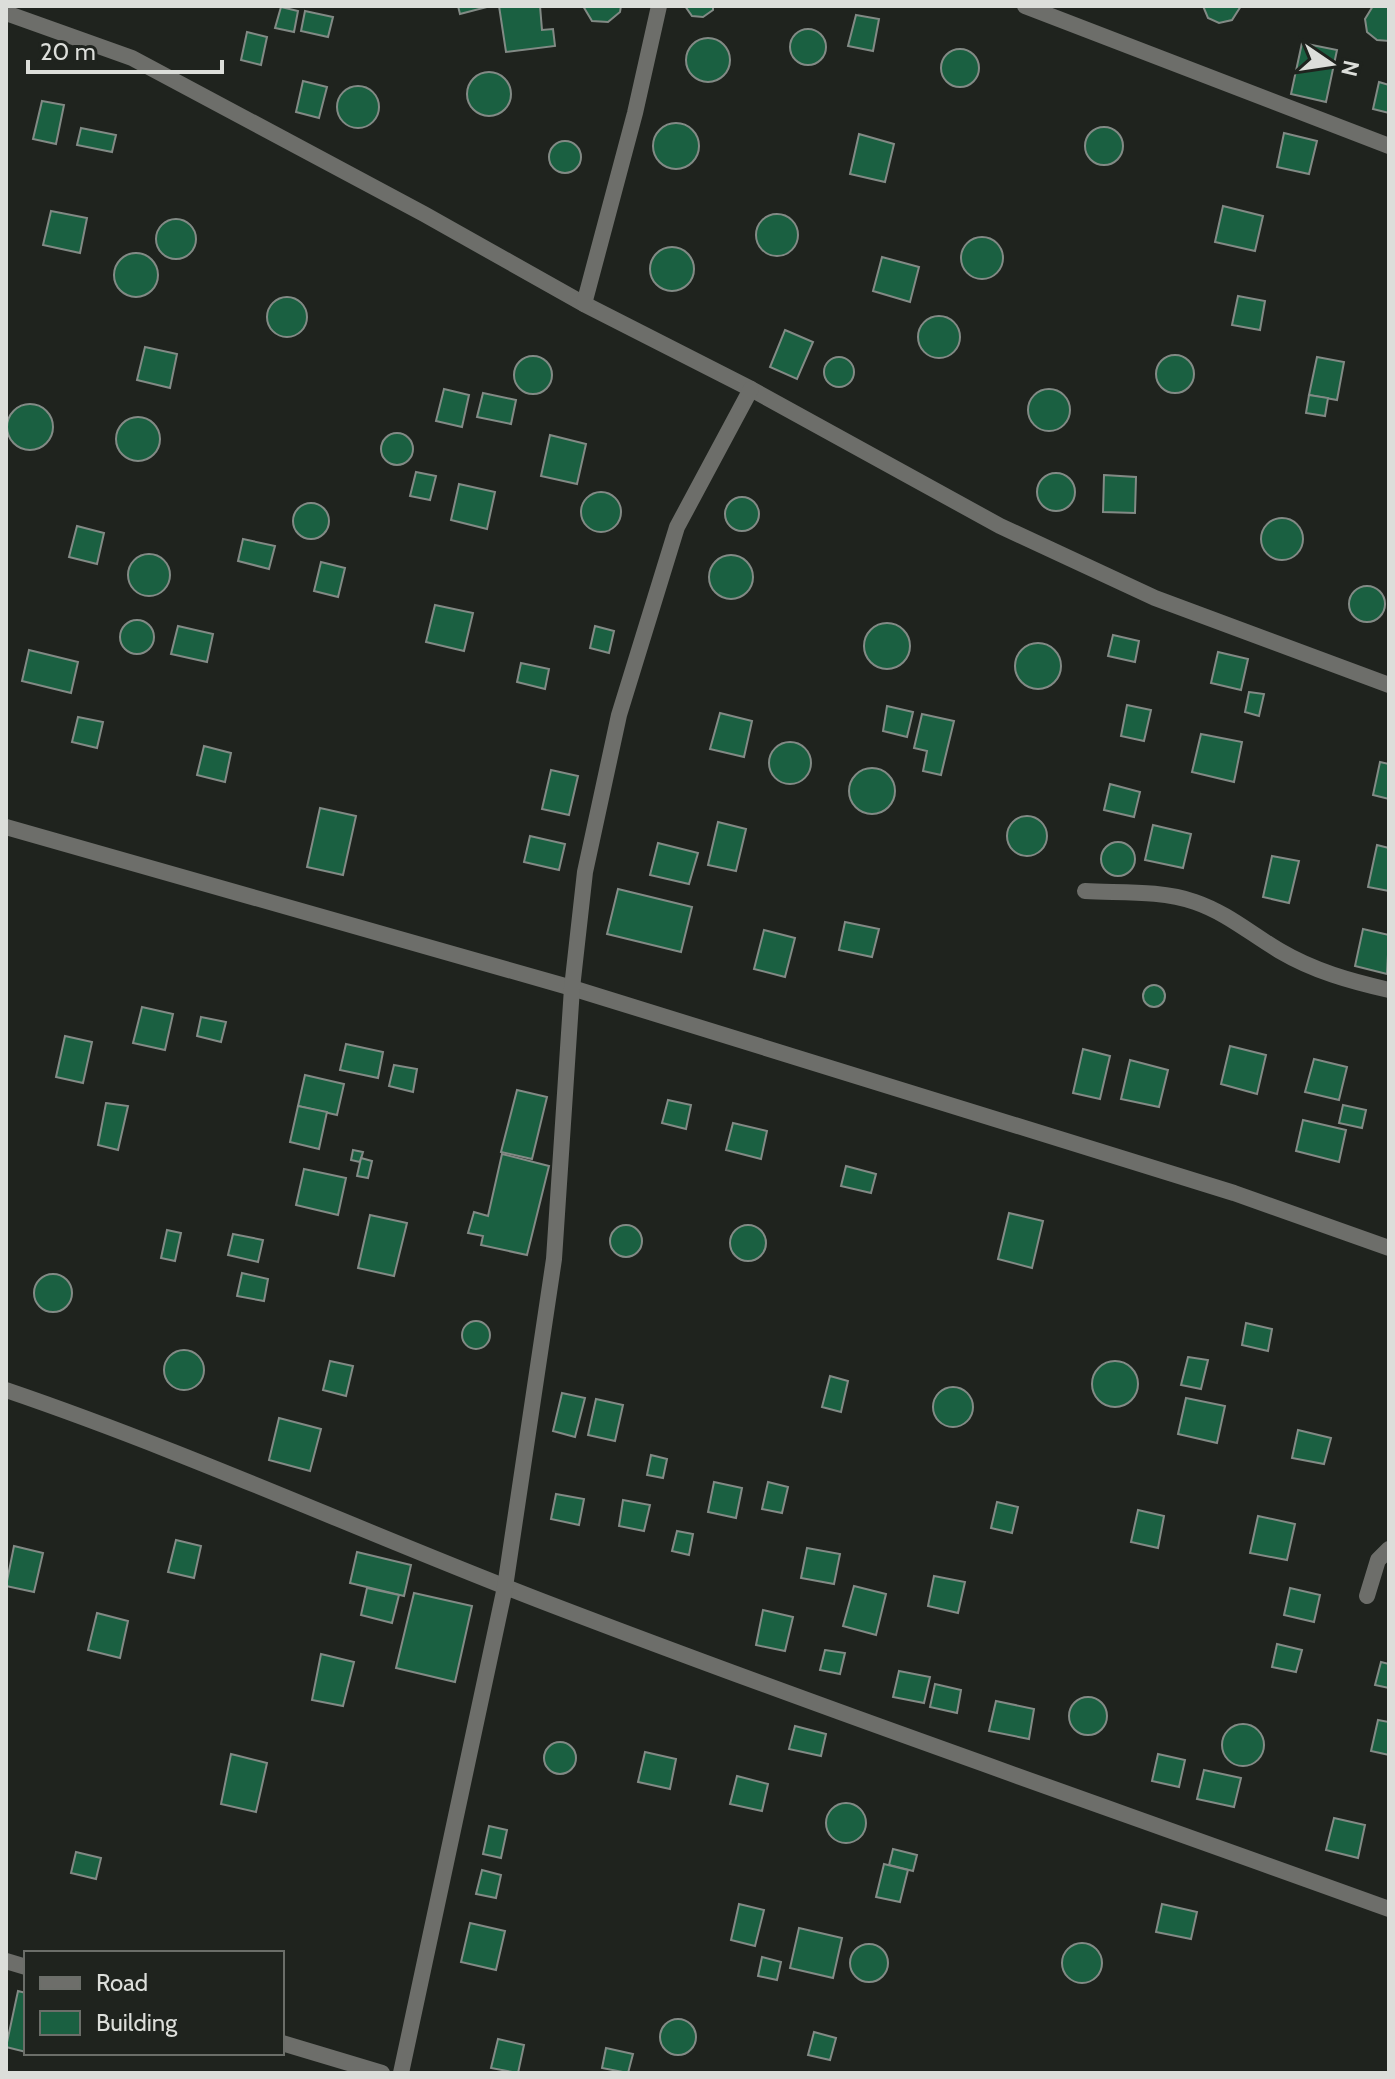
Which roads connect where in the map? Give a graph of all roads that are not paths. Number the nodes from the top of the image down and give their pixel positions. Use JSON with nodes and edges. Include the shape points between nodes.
{"nodes":[{"id":1,"x":659,"y":6,"type":"edge"},
{"id":2,"x":1025,"y":6,"type":"edge"},
{"id":3,"x":6,"y":13,"type":"edge"},
{"id":4,"x":1389,"y":146,"type":"edge"},
{"id":5,"x":584,"y":304,"type":"junction"},
{"id":6,"x":751,"y":389,"type":"junction"},
{"id":7,"x":1389,"y":685,"type":"edge"},
{"id":8,"x":6,"y":827,"type":"edge"},
{"id":9,"x":1085,"y":891,"type":"dead end"},
{"id":10,"x":572,"y":988,"type":"junction"},
{"id":11,"x":1389,"y":990,"type":"edge"},
{"id":12,"x":1389,"y":1248,"type":"edge"},
{"id":13,"x":6,"y":1390,"type":"edge"},
{"id":14,"x":1389,"y":1549,"type":"edge"},
{"id":15,"x":505,"y":1587,"type":"junction"},
{"id":16,"x":1367,"y":1596,"type":"dead end"},
{"id":17,"x":1389,"y":1909,"type":"edge"},
{"id":18,"x":284,"y":2044,"type":"edge"},
{"id":19,"x":382,"y":2073,"type":"edge"},
{"id":20,"x":401,"y":2073,"type":"edge"}],
"edges":[{"from":1,"to":5,"type":"street"},
{"from":2,"to":4,"type":"street"},
{"from":3,"to":5,"type":"street","via":[[132,58]]},
{"from":5,"to":6,"type":"street"},
{"from":6,"to":7,"type":"street","via":[[1000,526],[1155,598]]},
{"from":6,"to":10,"type":"street","via":[[677,527],[619,715],[585,872]]},
{"from":8,"to":10,"type":"street"},
{"from":9,"to":11,"type":"street","via":[[1191,900],[1220,911],[1313,969]]},
{"from":10,"to":12,"type":"street","via":[[1234,1193]]},
{"from":10,"to":15,"type":"street","via":[[554,1259]]},
{"from":13,"to":15,"type":"street","via":[[105,1424]]},
{"from":14,"to":16,"type":"street","via":[[1378,1560]]},
{"from":15,"to":17,"type":"street","via":[[754,1682]]},
{"from":15,"to":20,"type":"street"},
{"from":18,"to":19,"type":"street"}]}
